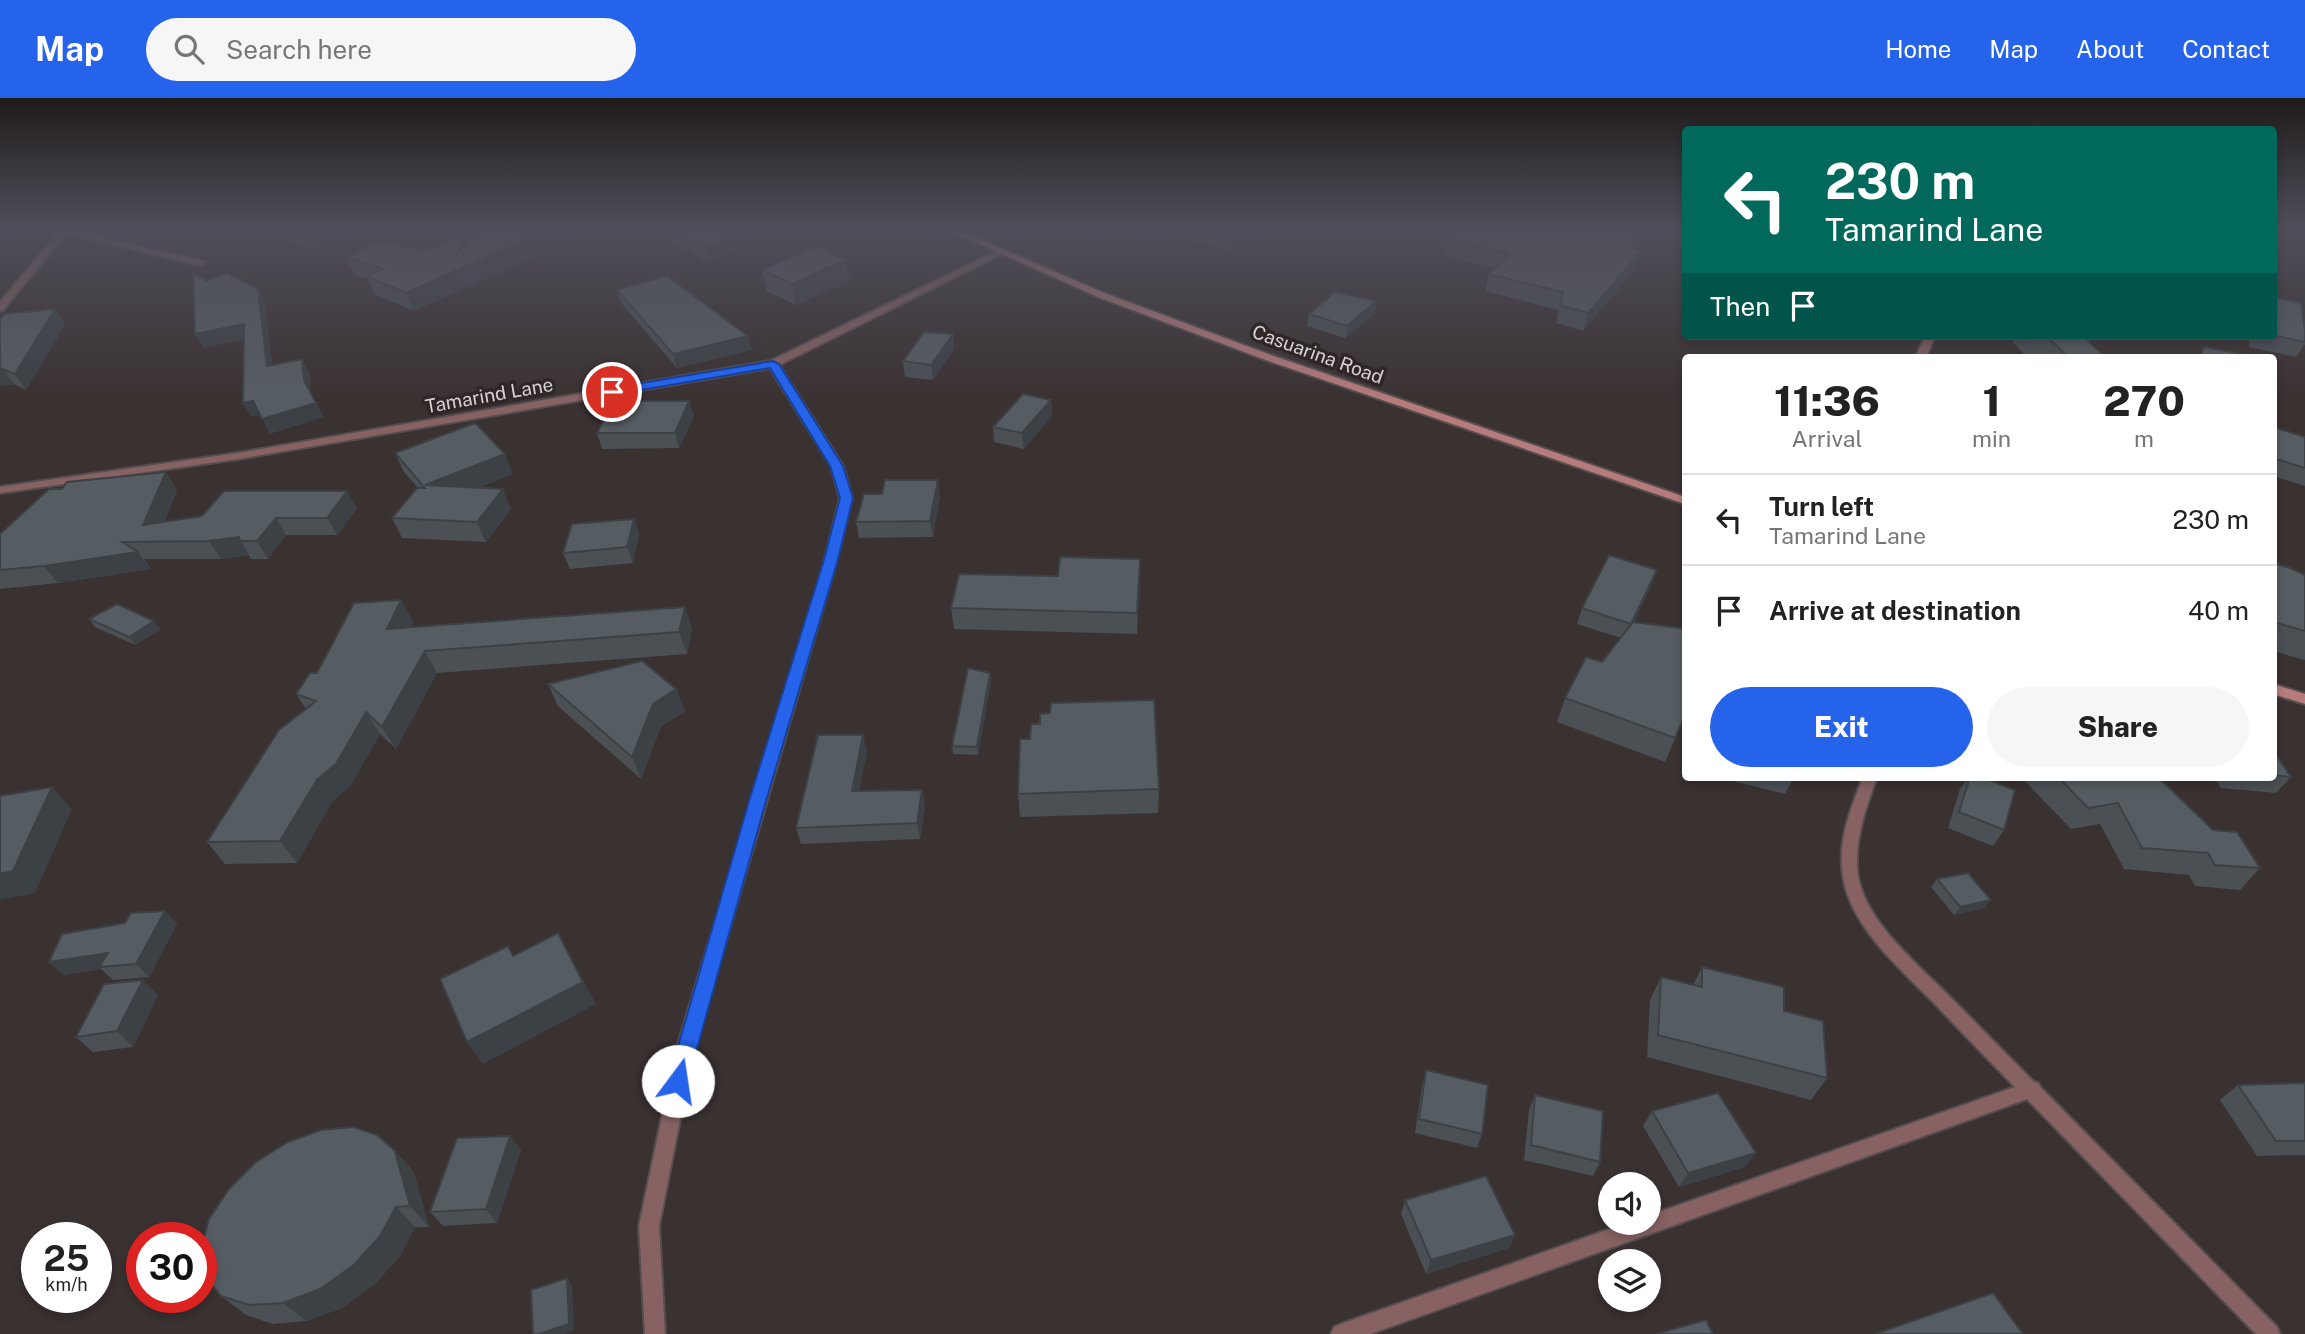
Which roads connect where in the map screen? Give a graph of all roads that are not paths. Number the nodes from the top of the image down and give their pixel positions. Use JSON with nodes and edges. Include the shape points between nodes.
{"nodes":[{"id":1,"x":19,"y":285,"type":"edge"},
{"id":2,"x":935,"y":285,"type":"edge"},
{"id":3,"x":1077,"y":285,"type":"edge"},
{"id":4,"x":0,"y":308,"type":"edge"},
{"id":5,"x":773,"y":364,"type":"junction"},
{"id":6,"x":0,"y":490,"type":"edge"},
{"id":7,"x":1682,"y":499,"type":"edge"},
{"id":8,"x":2277,"y":690,"type":"edge"},
{"id":9,"x":2305,"y":699,"type":"edge"},
{"id":10,"x":1869,"y":781,"type":"edge"},
{"id":11,"x":2032,"y":1089,"type":"junction"},
{"id":12,"x":654,"y":1334,"type":"edge"},
{"id":13,"x":1341,"y":1334,"type":"edge"},
{"id":14,"x":2270,"y":1334,"type":"edge"}],
"edges":[{"from":1,"to":4,"type":"street"},
{"from":2,"to":5,"type":"street","name":"Tamarind Lane"},
{"from":3,"to":7,"type":"street","name":"Casuarina Road","via":[[1267,357]]},
{"from":5,"to":6,"type":"street","name":"Tamarind Lane","via":[[238,456]]},
{"from":5,"to":12,"type":"street","via":[[837,466],[846,498],[684,1054],[649,1226]]},
{"from":8,"to":9,"type":"street"},
{"from":10,"to":11,"type":"street","via":[[1852,833],[1849,866],[1854,893],[1883,940]]},
{"from":11,"to":13,"type":"street"},
{"from":11,"to":14,"type":"street"}]}
